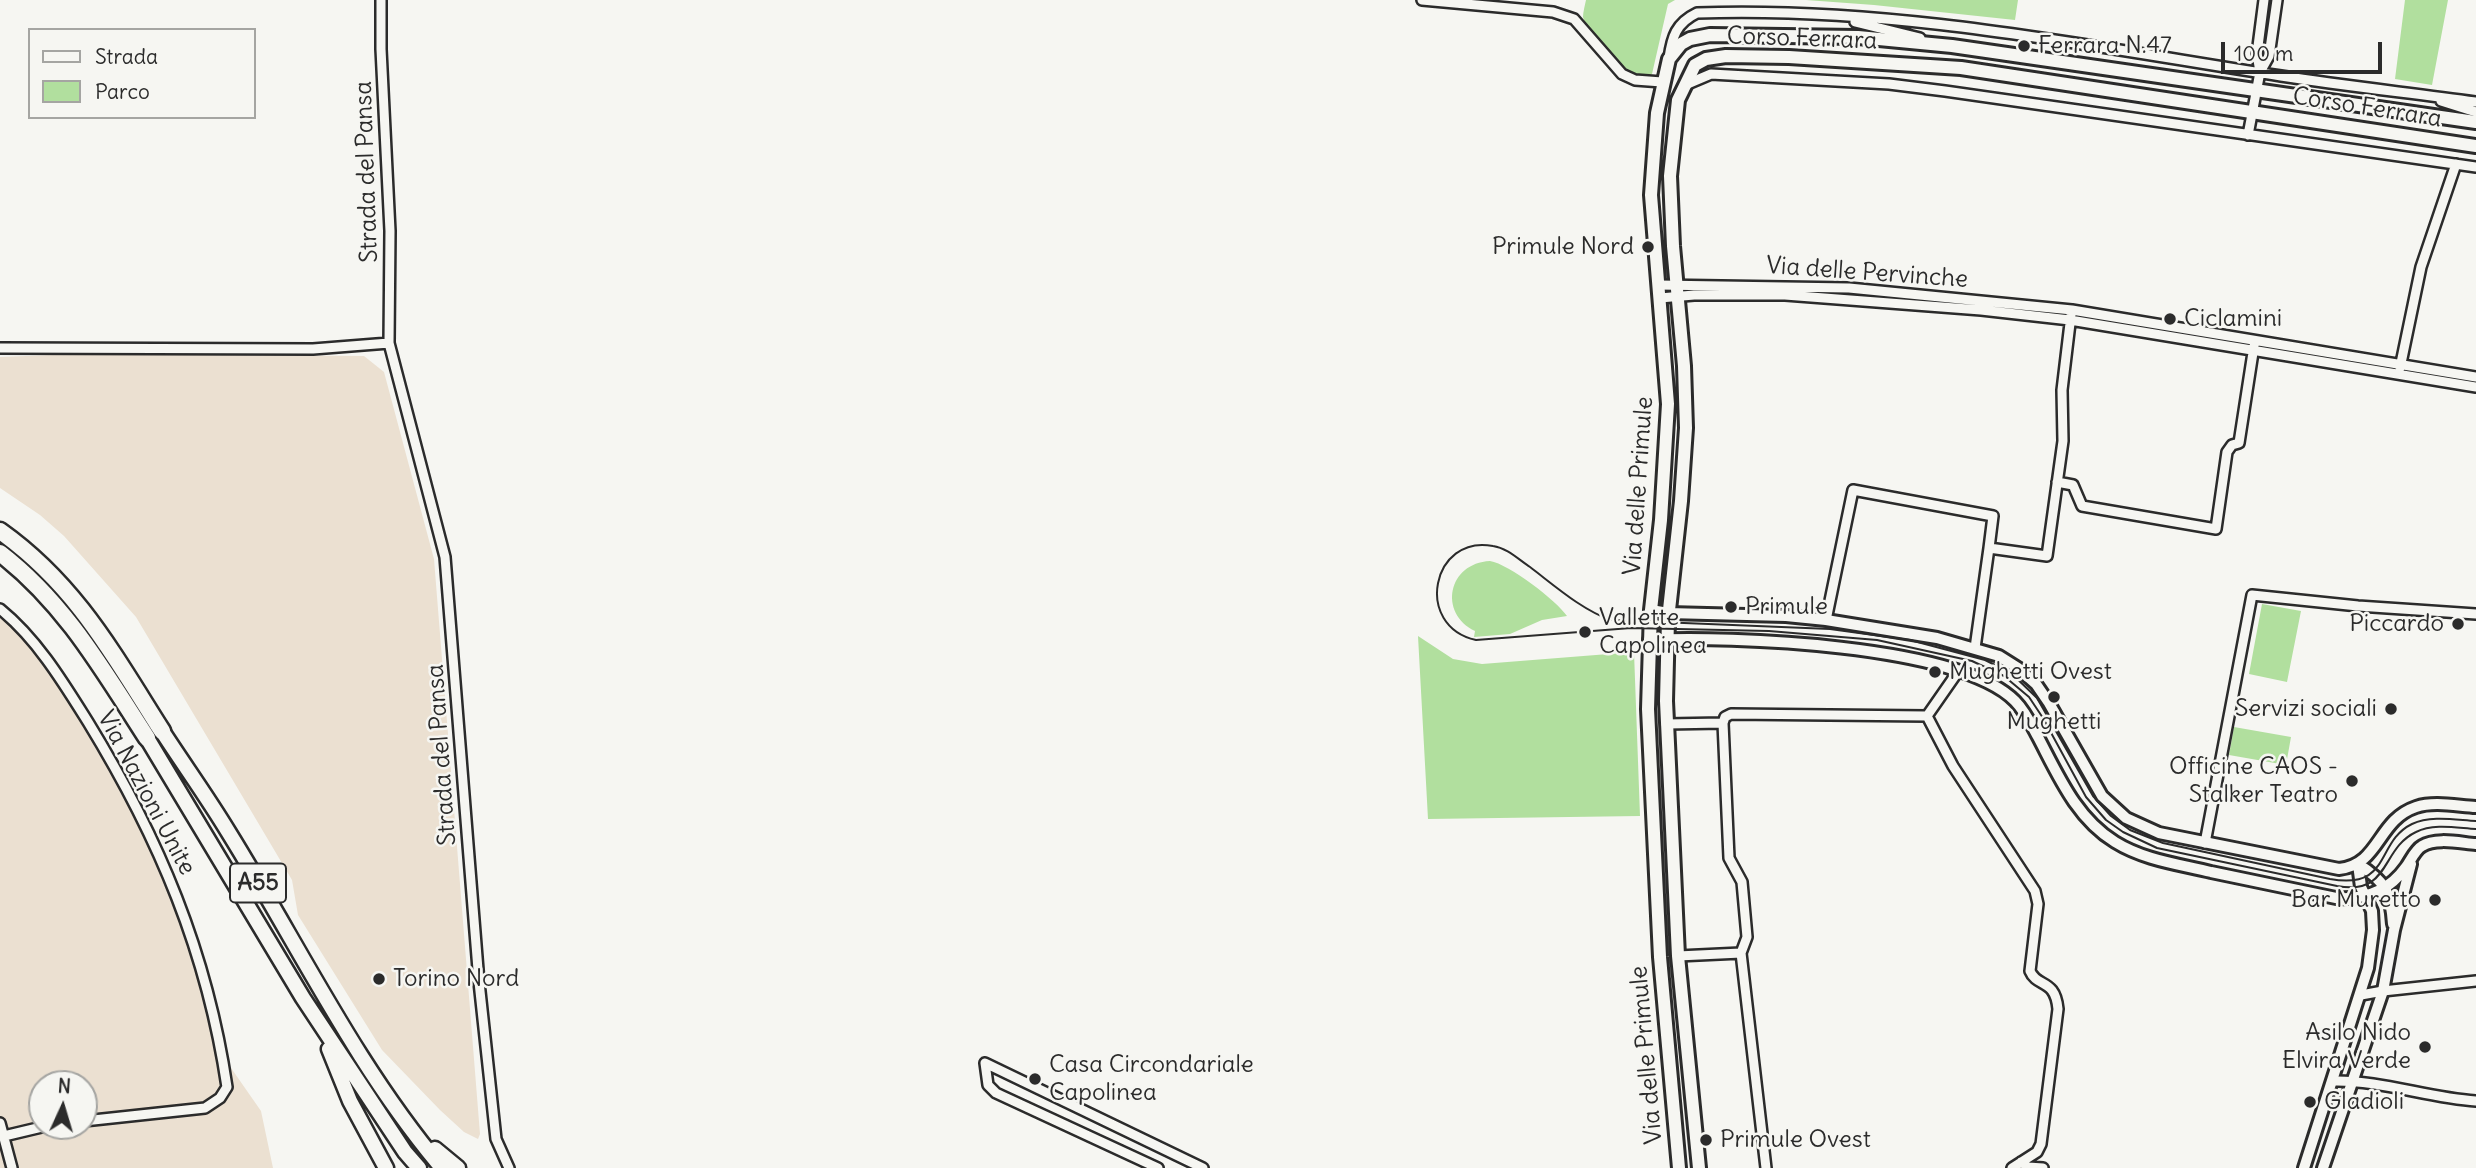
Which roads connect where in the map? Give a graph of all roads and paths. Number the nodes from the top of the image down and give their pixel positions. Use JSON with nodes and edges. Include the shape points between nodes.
{"nodes":[{"id":1,"x":381,"y":0,"type":"edge"},
{"id":2,"x":1422,"y":0,"type":"edge"},
{"id":3,"x":2264,"y":0,"type":"edge"},
{"id":4,"x":2277,"y":0,"type":"edge"},
{"id":5,"x":1836,"y":17,"type":"junction"},
{"id":6,"x":1952,"y":46,"type":"junction"},
{"id":7,"x":1669,"y":60,"type":"junction"},
{"id":8,"x":2260,"y":72,"type":"junction"},
{"id":9,"x":1662,"y":82,"type":"junction"},
{"id":10,"x":1684,"y":86,"type":"junction"},
{"id":11,"x":2257,"y":89,"type":"junction"},
{"id":12,"x":2426,"y":95,"type":"junction"},
{"id":13,"x":2476,"y":102,"type":"edge"},
{"id":14,"x":2252,"y":111,"type":"junction"},
{"id":15,"x":2476,"y":112,"type":"edge"},
{"id":16,"x":2476,"y":122,"type":"edge"},
{"id":17,"x":2248,"y":135,"type":"junction"},
{"id":18,"x":2476,"y":146,"type":"edge"},
{"id":19,"x":2456,"y":164,"type":"junction"},
{"id":20,"x":2476,"y":167,"type":"edge"},
{"id":21,"x":1658,"y":285,"type":"junction"},
{"id":22,"x":1677,"y":289,"type":"junction"},
{"id":23,"x":1660,"y":298,"type":"junction"},
{"id":24,"x":2071,"y":315,"type":"junction"},
{"id":25,"x":2255,"y":340,"type":"junction"},
{"id":26,"x":389,"y":343,"type":"junction"},
{"id":27,"x":0,"y":348,"type":"edge"},
{"id":28,"x":2253,"y":351,"type":"junction"},
{"id":29,"x":2400,"y":370,"type":"junction"},
{"id":30,"x":2440,"y":377,"type":"junction"},
{"id":31,"x":2476,"y":377,"type":"edge"},
{"id":32,"x":2476,"y":387,"type":"edge"},
{"id":33,"x":2057,"y":482,"type":"junction"},
{"id":34,"x":0,"y":531,"type":"edge"},
{"id":35,"x":1989,"y":548,"type":"junction"},
{"id":36,"x":0,"y":553,"type":"edge"},
{"id":37,"x":0,"y":609,"type":"edge"},
{"id":38,"x":1651,"y":610,"type":"junction"},
{"id":39,"x":1668,"y":612,"type":"junction"},
{"id":40,"x":2476,"y":614,"type":"edge"},
{"id":41,"x":1826,"y":620,"type":"junction"},
{"id":42,"x":1667,"y":639,"type":"junction"},
{"id":43,"x":1649,"y":640,"type":"junction"},
{"id":44,"x":1975,"y":648,"type":"junction"},
{"id":45,"x":1959,"y":670,"type":"junction"},
{"id":46,"x":1927,"y":716,"type":"junction"},
{"id":47,"x":1723,"y":723,"type":"junction"},
{"id":48,"x":1666,"y":724,"type":"junction"},
{"id":49,"x":154,"y":734,"type":"junction"},
{"id":50,"x":2476,"y":807,"type":"edge"},
{"id":51,"x":2205,"y":843,"type":"junction"},
{"id":52,"x":2476,"y":844,"type":"edge"},
{"id":53,"x":2414,"y":854,"type":"junction"},
{"id":54,"x":2358,"y":864,"type":"junction"},
{"id":55,"x":2386,"y":887,"type":"junction"},
{"id":56,"x":2366,"y":897,"type":"junction"},
{"id":57,"x":2394,"y":930,"type":"junction"},
{"id":58,"x":1741,"y":953,"type":"junction"},
{"id":59,"x":1678,"y":956,"type":"junction"},
{"id":60,"x":1660,"y":957,"type":"junction"},
{"id":61,"x":2476,"y":981,"type":"edge"},
{"id":62,"x":2384,"y":991,"type":"junction"},
{"id":63,"x":2361,"y":995,"type":"junction"},
{"id":64,"x":315,"y":1016,"type":"junction"},
{"id":65,"x":2333,"y":1081,"type":"junction"},
{"id":66,"x":2354,"y":1081,"type":"junction"},
{"id":67,"x":2476,"y":1101,"type":"edge"},
{"id":68,"x":98,"y":1119,"type":"edge"},
{"id":69,"x":0,"y":1124,"type":"edge"},
{"id":70,"x":407,"y":1127,"type":"junction"},
{"id":71,"x":28,"y":1130,"type":"edge"},
{"id":72,"x":4,"y":1136,"type":"junction"},
{"id":73,"x":2021,"y":1162,"type":"junction"},
{"id":74,"x":12,"y":1168,"type":"edge"},
{"id":75,"x":386,"y":1168,"type":"edge"},
{"id":76,"x":419,"y":1168,"type":"edge"},
{"id":77,"x":442,"y":1168,"type":"edge"},
{"id":78,"x":458,"y":1168,"type":"edge"},
{"id":79,"x":509,"y":1168,"type":"edge"},
{"id":80,"x":1158,"y":1168,"type":"edge"},
{"id":81,"x":1203,"y":1168,"type":"edge"},
{"id":82,"x":1679,"y":1168,"type":"edge"},
{"id":83,"x":1699,"y":1168,"type":"edge"},
{"id":84,"x":1766,"y":1168,"type":"edge"},
{"id":85,"x":2012,"y":1168,"type":"edge"},
{"id":86,"x":2043,"y":1168,"type":"edge"},
{"id":87,"x":2304,"y":1168,"type":"edge"},
{"id":88,"x":2323,"y":1168,"type":"edge"}],
"edges":[{"from":1,"to":26,"type":"street","name":"Strada del Pansa","via":[[390,231]]},
{"from":2,"to":9,"type":"street","via":[[1553,12],[1574,19],[1622,74]]},
{"from":3,"to":8,"type":"street","via":[[2257,54]]},
{"from":4,"to":8,"type":"street","via":[[2269,56]]},
{"from":5,"to":6,"type":"street","name":"Corso Ferrara"},
{"from":5,"to":7,"type":"street","name":"Corso Ferrara","via":[[1697,13],[1675,31]]},
{"from":5,"to":8,"type":"street","name":"Corso Ferrara","via":[[1965,27]]},
{"from":6,"to":7,"type":"main road","name":"Corso Ferrara","via":[[1858,37],[1710,35],[1681,44]]},
{"from":6,"to":11,"type":"main road","name":"Corso Ferrara"},
{"from":7,"to":9,"type":"main road","name":"Via delle Primule"},
{"from":8,"to":11,"type":"street"},
{"from":8,"to":12,"type":"street","name":"Corso Ferrara"},
{"from":9,"to":21,"type":"main road","name":"Via delle Primule","via":[[1651,195]]},
{"from":10,"to":14,"type":"main road","name":"Corso Ferrara","via":[[1695,65],[1706,59],[1813,58],[1961,68]]},
{"from":10,"to":17,"type":"street","name":"Corso Ferrara","via":[[1711,74],[1889,84]]},
{"from":10,"to":22,"type":"main road","name":"Via delle Primule","via":[[1675,115],[1670,176]]},
{"from":11,"to":14,"type":"street"},
{"from":11,"to":16,"type":"main road","name":"Corso Ferrara"},
{"from":12,"to":13,"type":"street","name":"Corso Ferrara"},
{"from":12,"to":15,"type":"street","name":"Corso Ferrara"},
{"from":14,"to":17,"type":"street"},
{"from":14,"to":18,"type":"main road","name":"Corso Ferrara"},
{"from":17,"to":19,"type":"street","name":"Corso Ferrara"},
{"from":19,"to":20,"type":"street","name":"Corso Ferrara"},
{"from":19,"to":29,"type":"street","via":[[2421,267]]},
{"from":21,"to":22,"type":"street","name":"Via delle Pervinche"},
{"from":21,"to":23,"type":"main road","name":"Via delle Primule"},
{"from":22,"to":23,"type":"street","name":"Via delle Pervinche"},
{"from":22,"to":24,"type":"street","name":"Via delle Pervinche"},
{"from":22,"to":39,"type":"main road","name":"Via delle Primule","via":[[1686,428]]},
{"from":23,"to":38,"type":"main road","name":"Via delle Primule","via":[[1668,404]]},
{"from":24,"to":25,"type":"street","name":"Via delle Pervinche"},
{"from":24,"to":28,"type":"street","name":"Via delle Pervinche"},
{"from":24,"to":33,"type":"street"},
{"from":25,"to":28,"type":"street"},
{"from":25,"to":29,"type":"street","name":"Via delle Pervinche"},
{"from":26,"to":27,"type":"street","via":[[313,349]]},
{"from":26,"to":79,"type":"street","name":"Strada del Pansa","via":[[445,557],[479,982],[496,1139]]},
{"from":28,"to":29,"type":"street","name":"Via delle Pervinche"},
{"from":28,"to":33,"type":"street","via":[[2239,443],[2227,452],[2216,529],[2082,506],[2074,485]]},
{"from":29,"to":30,"type":"street","name":"Via delle Pervinche"},
{"from":30,"to":31,"type":"street","name":"Via delle Pervinche"},
{"from":30,"to":32,"type":"street","name":"Via delle Pervinche"},
{"from":33,"to":35,"type":"street","via":[[2048,556]]},
{"from":34,"to":49,"type":"highway","number":"A55","via":[[36,559],[88,615]]},
{"from":35,"to":41,"type":"street","via":[[1993,516],[1853,489]]},
{"from":35,"to":44,"type":"street"},
{"from":36,"to":49,"type":"highway","number":"A55","via":[[60,608]]},
{"from":37,"to":68,"type":"street","name":"Via Nazioni Unite","via":[[27,634],[60,678],[118,772],[157,849],[177,893],[209,996],[227,1087],[205,1108]]},
{"from":38,"to":39,"type":"street"},
{"from":38,"to":43,"type":"main road","name":"Via delle Primule"},
{"from":39,"to":41,"type":"street"},
{"from":39,"to":42,"type":"main road","name":"Via delle Primule"},
{"from":40,"to":51,"type":"street","via":[[2252,595]]},
{"from":41,"to":44,"type":"street"},
{"from":42,"to":43,"type":"street"},
{"from":42,"to":45,"type":"street","via":[[1824,646]]},
{"from":42,"to":48,"type":"main road","name":"Via delle Primule"},
{"from":43,"to":60,"type":"main road","name":"Via delle Primule","via":[[1647,709]]},
{"from":44,"to":51,"type":"street","via":[[1999,656],[2036,684],[2102,796],[2120,813],[2151,830]]},
{"from":45,"to":46,"type":"street"},
{"from":45,"to":56,"type":"street","via":[[1986,680],[2015,701],[2079,810],[2113,841],[2151,859],[2336,898]]},
{"from":46,"to":47,"type":"street","via":[[1731,714]]},
{"from":46,"to":73,"type":"street","via":[[1953,766],[2035,891],[2038,904],[2030,971],[2053,989],[2058,1009],[2042,1144]]},
{"from":47,"to":48,"type":"street"},
{"from":47,"to":58,"type":"street","via":[[1730,858],[1742,882],[1747,937]]},
{"from":48,"to":59,"type":"main road","name":"Via delle Primule"},
{"from":49,"to":64,"type":"main road","number":"A55"},
{"from":49,"to":70,"type":"main road","number":"A55","via":[[229,832],[349,1038]]},
{"from":50,"to":54,"type":"street","via":[[2424,805],[2403,813]]},
{"from":51,"to":54,"type":"street","via":[[2333,869]]},
{"from":52,"to":53,"type":"street","via":[[2430,842]]},
{"from":53,"to":55,"type":"street"},
{"from":53,"to":57,"type":"street"},
{"from":54,"to":55,"type":"street"},
{"from":54,"to":56,"type":"street"},
{"from":55,"to":56,"type":"street"},
{"from":55,"to":57,"type":"street"},
{"from":56,"to":63,"type":"street","via":[[2373,930]]},
{"from":57,"to":62,"type":"street"},
{"from":58,"to":59,"type":"street","name":"Via delle Primule"},
{"from":58,"to":84,"type":"street"},
{"from":59,"to":60,"type":"main road"},
{"from":59,"to":83,"type":"main road","name":"Via delle Primule"},
{"from":60,"to":82,"type":"main road","name":"Via delle Primule"},
{"from":61,"to":62,"type":"street"},
{"from":62,"to":63,"type":"street"},
{"from":62,"to":66,"type":"street"},
{"from":63,"to":65,"type":"street"},
{"from":64,"to":75,"type":"main road","via":[[350,1101]]},
{"from":64,"to":76,"type":"main road","number":"A55"},
{"from":65,"to":66,"type":"street"},
{"from":65,"to":87,"type":"street"},
{"from":66,"to":67,"type":"street"},
{"from":66,"to":88,"type":"street"},
{"from":69,"to":72,"type":"street"},
{"from":70,"to":77,"type":"main road"},
{"from":70,"to":78,"type":"main road"},
{"from":71,"to":72,"type":"street"},
{"from":72,"to":74,"type":"street"},
{"from":73,"to":85,"type":"street"},
{"from":73,"to":86,"type":"street"},
{"from":80,"to":81,"type":"street","via":[[996,1093],[988,1085],[985,1063]]}]}
